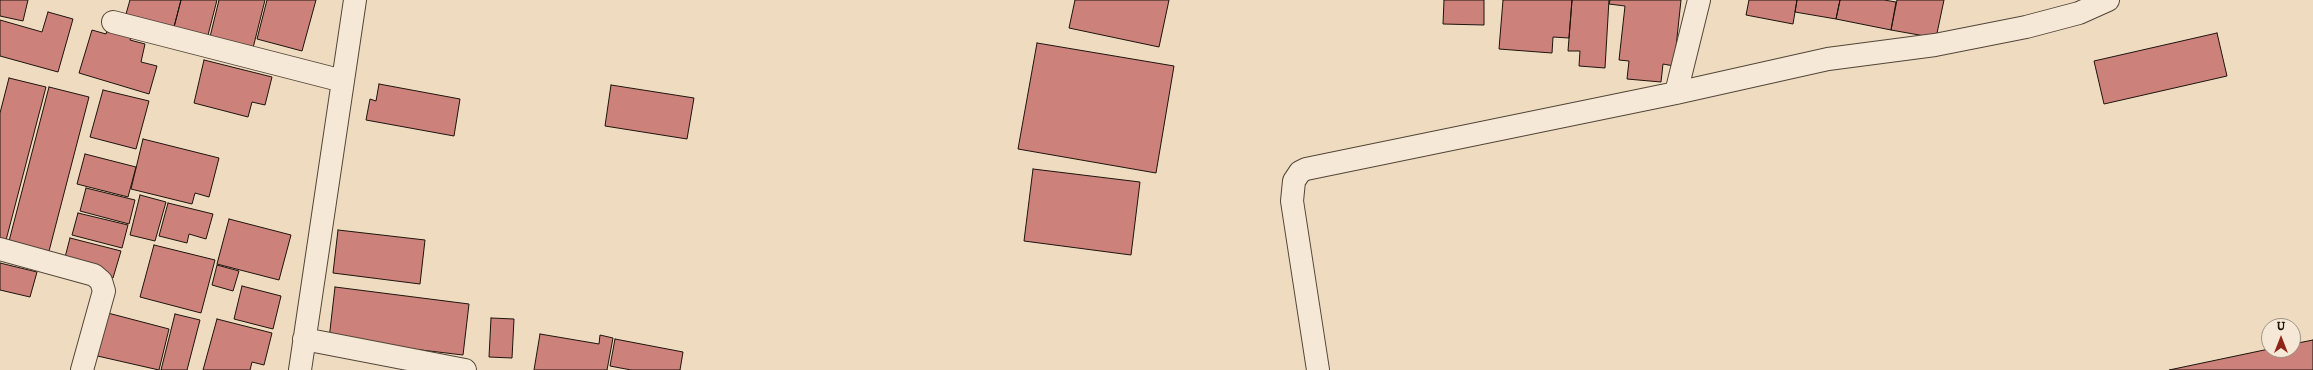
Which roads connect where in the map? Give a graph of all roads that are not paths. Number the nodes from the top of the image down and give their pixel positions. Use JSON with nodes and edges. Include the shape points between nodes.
{"nodes":[{"id":1,"x":355,"y":0,"type":"edge"},
{"id":2,"x":1699,"y":0,"type":"edge"},
{"id":3,"x":2108,"y":0,"type":"edge"},
{"id":4,"x":113,"y":22,"type":"dead end"},
{"id":5,"x":343,"y":81,"type":"junction"},
{"id":6,"x":1676,"y":93,"type":"junction"},
{"id":7,"x":0,"y":249,"type":"edge"},
{"id":8,"x":304,"y":339,"type":"junction"},
{"id":9,"x":82,"y":370,"type":"edge"},
{"id":10,"x":300,"y":370,"type":"edge"},
{"id":11,"x":464,"y":370,"type":"edge"},
{"id":12,"x":1318,"y":370,"type":"edge"}],
"edges":[{"from":1,"to":5,"type":"street"},
{"from":2,"to":6,"type":"street"},
{"from":3,"to":6,"type":"street","via":[[2079,13],[2026,26],[1935,45],[1828,59]]},
{"from":4,"to":5,"type":"street"},
{"from":5,"to":8,"type":"street"},
{"from":6,"to":12,"type":"street","via":[[1326,163],[1300,172],[1293,186],[1292,201]]},
{"from":7,"to":9,"type":"street","via":[[94,275],[101,281],[104,291]]},
{"from":8,"to":10,"type":"street"},
{"from":8,"to":11,"type":"street"}]}
